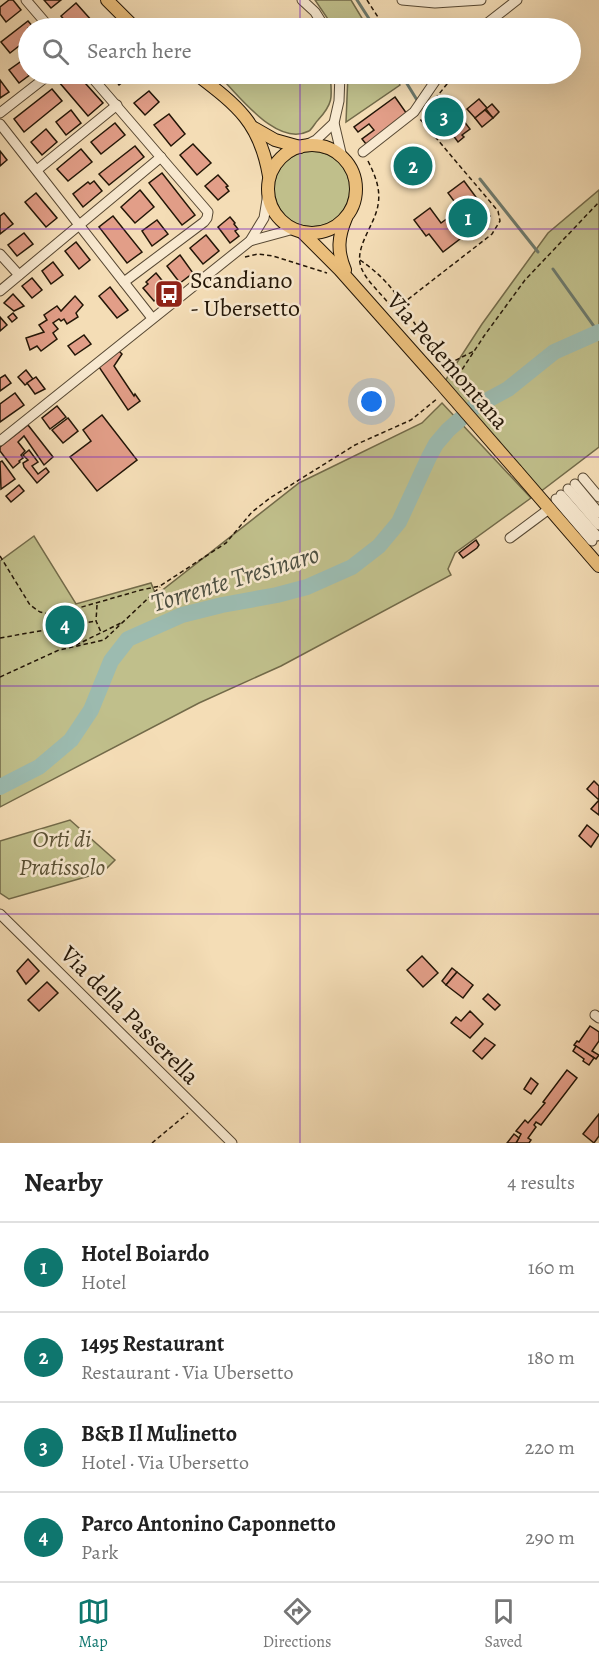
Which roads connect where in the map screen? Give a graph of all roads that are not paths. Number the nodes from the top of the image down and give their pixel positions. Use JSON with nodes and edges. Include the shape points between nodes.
{"nodes":[{"id":1,"x":26,"y":0,"type":"edge"},
{"id":2,"x":107,"y":0,"type":"edge"},
{"id":3,"x":302,"y":0,"type":"edge"},
{"id":4,"x":307,"y":0,"type":"edge"},
{"id":5,"x":402,"y":0,"type":"edge"},
{"id":6,"x":481,"y":0,"type":"edge"},
{"id":7,"x":517,"y":0,"type":"edge"},
{"id":8,"x":312,"y":9,"type":"junction"},
{"id":9,"x":41,"y":18,"type":"edge"},
{"id":10,"x":125,"y":18,"type":"edge"},
{"id":11,"x":318,"y":18,"type":"edge"},
{"id":12,"x":494,"y":18,"type":"edge"},
{"id":13,"x":37,"y":84,"type":"edge"},
{"id":14,"x":99,"y":84,"type":"edge"},
{"id":15,"x":209,"y":84,"type":"edge"},
{"id":16,"x":340,"y":84,"type":"edge"},
{"id":17,"x":435,"y":84,"type":"edge"},
{"id":18,"x":117,"y":105,"type":"junction"},
{"id":19,"x":0,"y":113,"type":"edge"},
{"id":20,"x":334,"y":123,"type":"junction"},
{"id":21,"x":0,"y":124,"type":"edge"},
{"id":22,"x":254,"y":128,"type":"junction"},
{"id":23,"x":303,"y":146,"type":"junction"},
{"id":24,"x":363,"y":152,"type":"road end"},
{"id":25,"x":161,"y":157,"type":"junction"},
{"id":26,"x":342,"y":157,"type":"junction"},
{"id":27,"x":37,"y":170,"type":"junction"},
{"id":28,"x":270,"y":177,"type":"junction"},
{"id":29,"x":268,"y":193,"type":"junction"},
{"id":30,"x":347,"y":216,"type":"junction"},
{"id":31,"x":79,"y":224,"type":"junction"},
{"id":32,"x":298,"y":230,"type":"junction"},
{"id":33,"x":250,"y":241,"type":"junction"},
{"id":34,"x":0,"y":254,"type":"edge"},
{"id":35,"x":19,"y":275,"type":"junction"},
{"id":36,"x":349,"y":280,"type":"junction"},
{"id":37,"x":124,"y":282,"type":"junction"},
{"id":38,"x":0,"y":291,"type":"edge"},
{"id":39,"x":152,"y":318,"type":"junction"},
{"id":40,"x":0,"y":441,"type":"edge"},
{"id":41,"x":583,"y":478,"type":"dead end"},
{"id":42,"x":562,"y":495,"type":"junction"},
{"id":43,"x":599,"y":497,"type":"edge"},
{"id":44,"x":599,"y":513,"type":"edge"},
{"id":45,"x":599,"y":525,"type":"edge"},
{"id":46,"x":510,"y":538,"type":"dead end"},
{"id":47,"x":595,"y":539,"type":"dead end"},
{"id":48,"x":599,"y":566,"type":"edge"},
{"id":49,"x":0,"y":914,"type":"edge"},
{"id":50,"x":232,"y":1143,"type":"edge"}],
"edges":[{"from":1,"to":9,"type":"street"},
{"from":2,"to":10,"type":"main road"},
{"from":3,"to":8,"type":"street"},
{"from":4,"to":8,"type":"street"},
{"from":5,"to":6,"type":"street"},
{"from":7,"to":12,"type":"street"},
{"from":8,"to":11,"type":"street"},
{"from":13,"to":19,"type":"street"},
{"from":14,"to":18,"type":"street"},
{"from":15,"to":22,"type":"main road"},
{"from":16,"to":20,"type":"street"},
{"from":17,"to":24,"type":"street","via":[[418,114]]},
{"from":18,"to":25,"type":"street"},
{"from":18,"to":27,"type":"street"},
{"from":20,"to":23,"type":"street"},
{"from":20,"to":26,"type":"street"},
{"from":21,"to":27,"type":"street"},
{"from":22,"to":23,"type":"main road","via":[[275,140]]},
{"from":22,"to":28,"type":"main road"},
{"from":23,"to":26,"type":"main road","via":[[326,147]]},
{"from":23,"to":28,"type":"main road","via":[[278,161]]},
{"from":25,"to":31,"type":"street"},
{"from":25,"to":37,"type":"street","via":[[209,215]]},
{"from":26,"to":30,"type":"main road","name":"Via Pedemontana","via":[[356,185],[354,205]]},
{"from":27,"to":31,"type":"street"},
{"from":28,"to":29,"type":"main road"},
{"from":29,"to":32,"type":"main road","name":"Via Pedemontana","via":[[274,212]]},
{"from":29,"to":33,"type":"street","via":[[264,218]]},
{"from":30,"to":32,"type":"main road","via":[[319,233]]},
{"from":30,"to":36,"type":"main road","name":"Via Pedemontana","via":[[338,249]]},
{"from":31,"to":35,"type":"street"},
{"from":31,"to":37,"type":"street"},
{"from":32,"to":33,"type":"street"},
{"from":32,"to":36,"type":"main road","name":"Via Pedemontana"},
{"from":33,"to":39,"type":"street"},
{"from":34,"to":35,"type":"street"},
{"from":35,"to":38,"type":"street"},
{"from":36,"to":42,"type":"main road","name":"Via Pedemontana","bridge":true,"via":[[516,471]]},
{"from":37,"to":39,"type":"street"},
{"from":39,"to":40,"type":"street"},
{"from":41,"to":43,"type":"street"},
{"from":42,"to":44,"type":"street"},
{"from":42,"to":45,"type":"street"},
{"from":42,"to":46,"type":"street"},
{"from":42,"to":47,"type":"street"},
{"from":42,"to":48,"type":"main road","name":"Via Pedemontana"},
{"from":49,"to":50,"type":"street","name":"Via della Passerella"}]}
